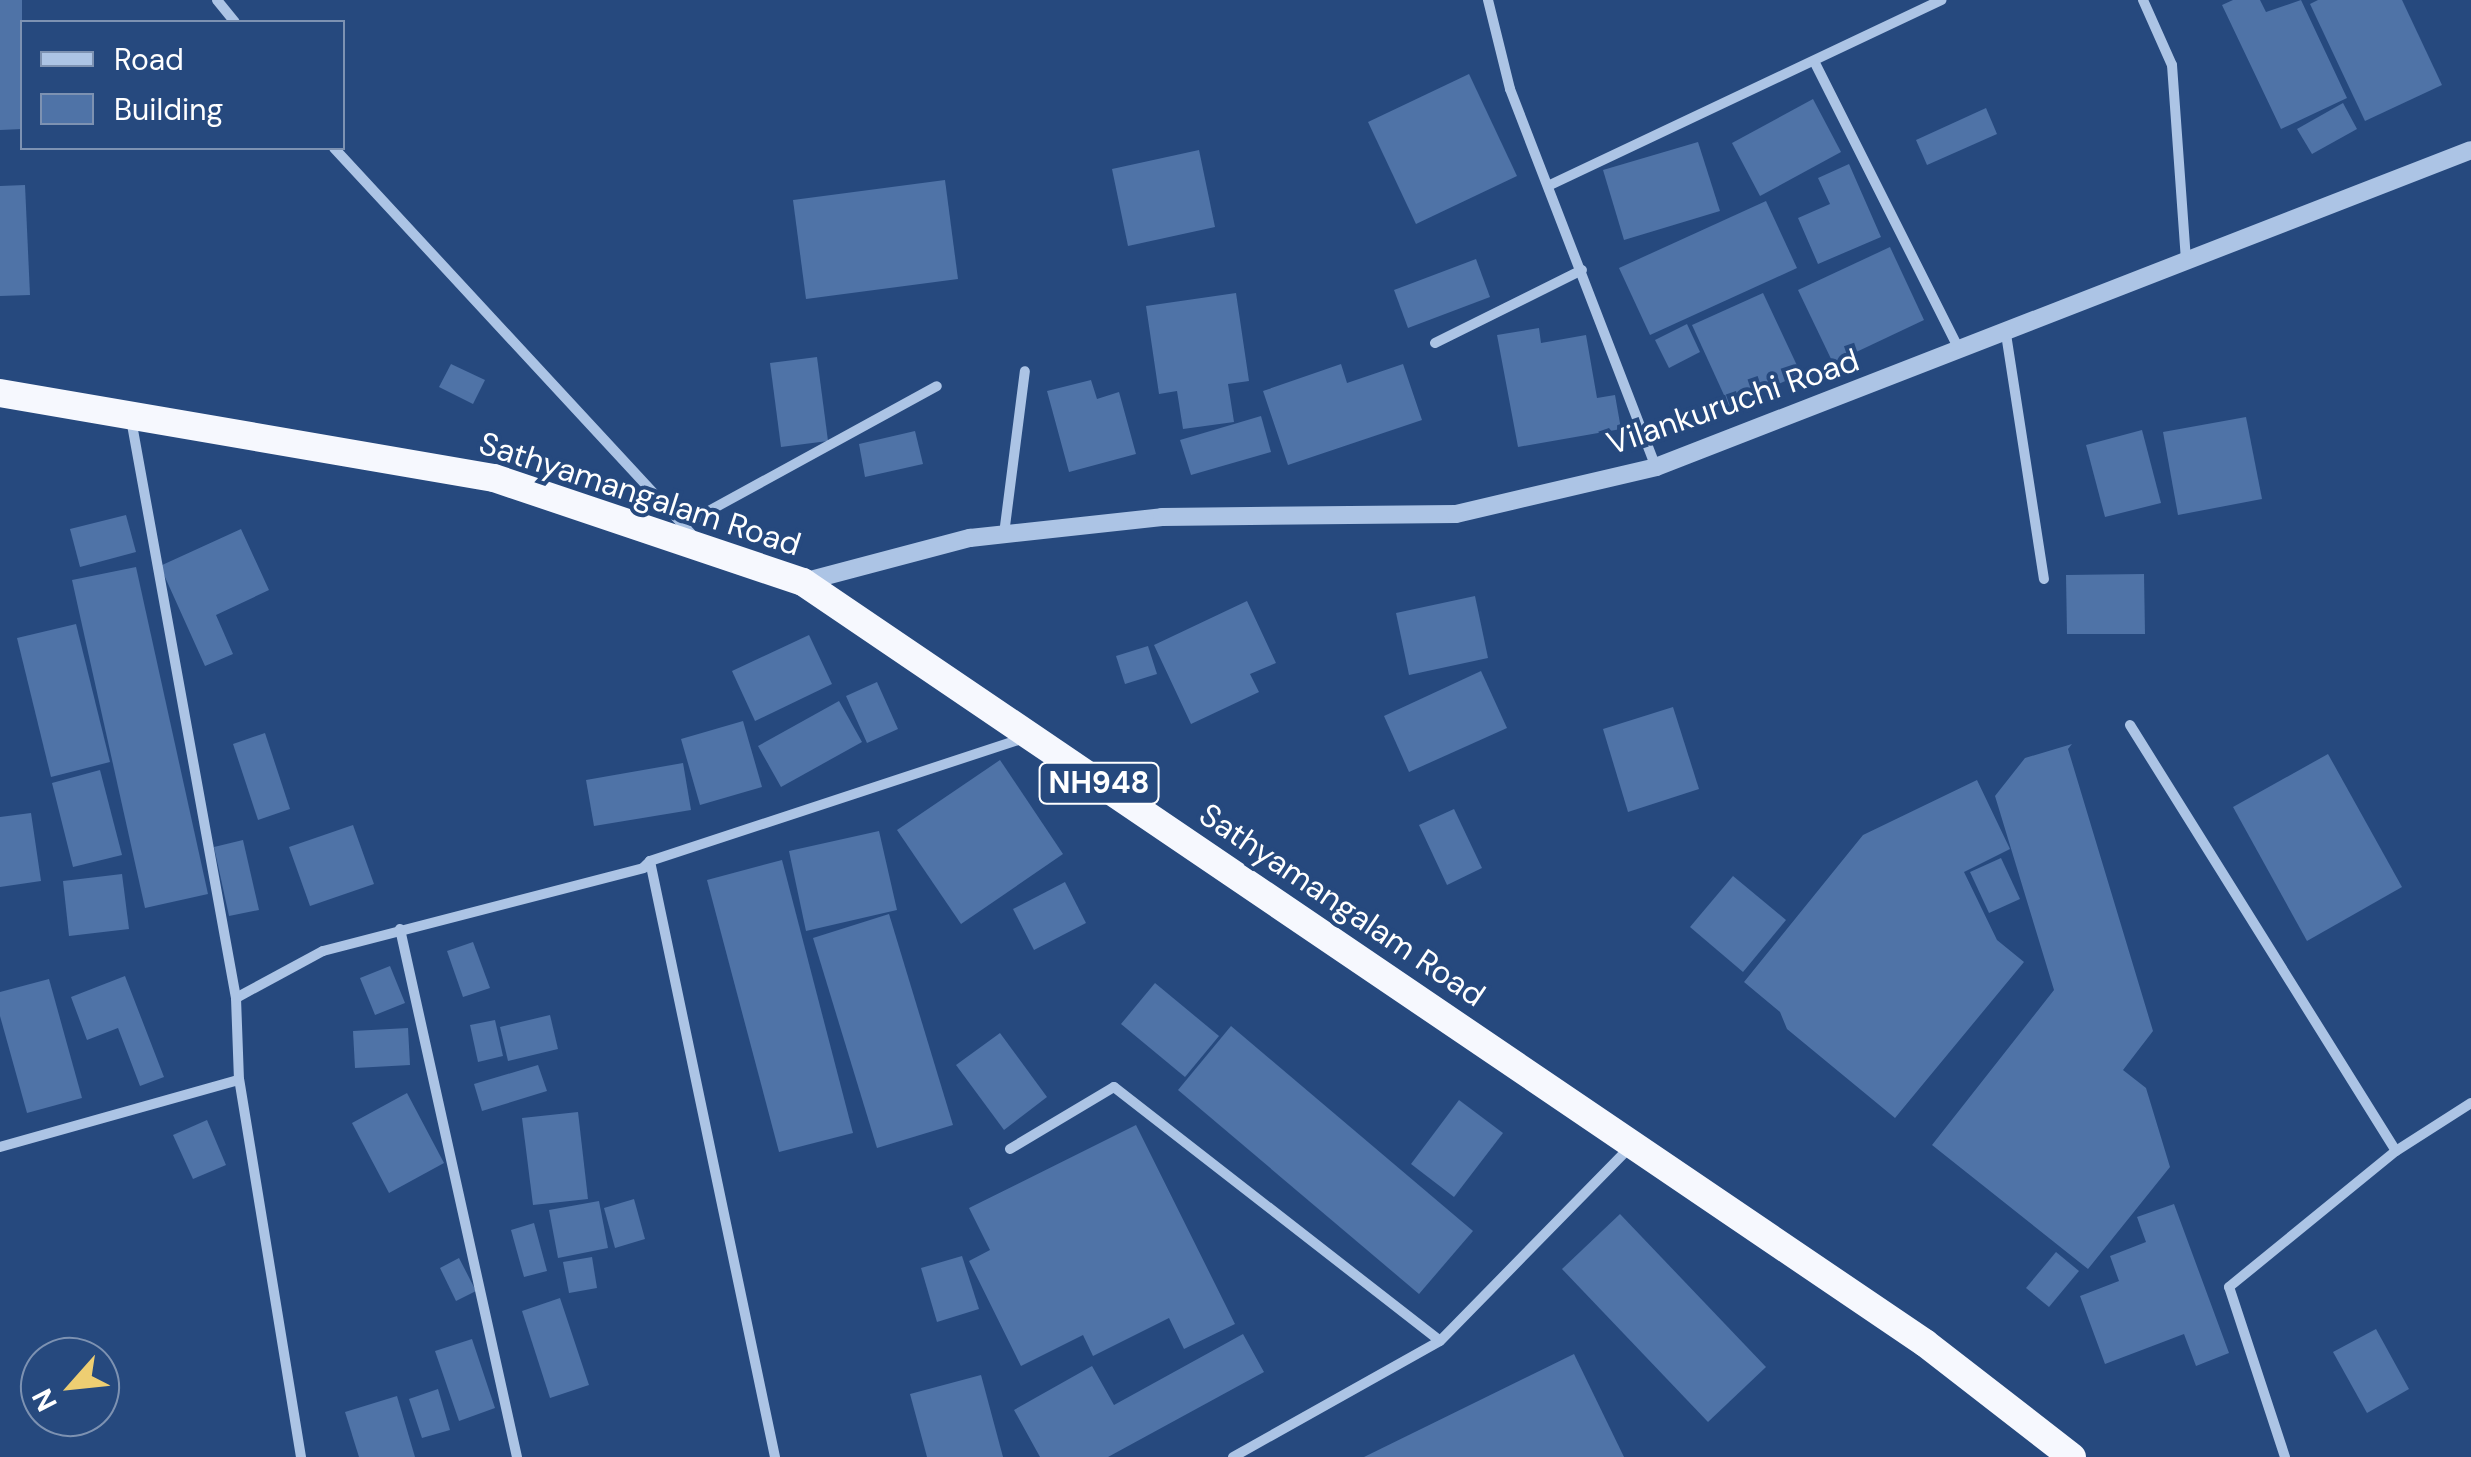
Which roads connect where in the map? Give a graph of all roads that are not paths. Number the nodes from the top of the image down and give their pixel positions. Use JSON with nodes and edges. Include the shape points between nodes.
{"nodes":[{"id":1,"x":217,"y":0,"type":"edge"},
{"id":2,"x":1488,"y":0,"type":"edge"},
{"id":3,"x":1942,"y":0,"type":"edge"},
{"id":4,"x":2143,"y":0,"type":"edge"},
{"id":5,"x":232,"y":20,"type":"edge"},
{"id":6,"x":1814,"y":60,"type":"junction"},
{"id":7,"x":336,"y":150,"type":"edge"},
{"id":8,"x":2471,"y":150,"type":"edge"},
{"id":9,"x":1550,"y":185,"type":"junction"},
{"id":10,"x":2186,"y":262,"type":"junction"},
{"id":11,"x":1582,"y":270,"type":"junction"},
{"id":12,"x":2006,"y":334,"type":"junction"},
{"id":13,"x":1434,"y":343,"type":"dead end"},
{"id":14,"x":1960,"y":352,"type":"junction"},
{"id":15,"x":1025,"y":372,"type":"dead end"},
{"id":16,"x":937,"y":386,"type":"dead end"},
{"id":17,"x":0,"y":393,"type":"edge"},
{"id":18,"x":129,"y":412,"type":"junction"},
{"id":19,"x":1656,"y":467,"type":"junction"},
{"id":20,"x":685,"y":524,"type":"junction"},
{"id":21,"x":1004,"y":534,"type":"junction"},
{"id":22,"x":704,"y":549,"type":"junction"},
{"id":23,"x":2044,"y":580,"type":"dead end"},
{"id":24,"x":803,"y":582,"type":"junction"},
{"id":25,"x":2130,"y":724,"type":"dead end"},
{"id":26,"x":1030,"y":736,"type":"junction"},
{"id":27,"x":650,"y":861,"type":"junction"},
{"id":28,"x":400,"y":929,"type":"junction"},
{"id":29,"x":236,"y":998,"type":"junction"},
{"id":30,"x":239,"y":1080,"type":"junction"},
{"id":31,"x":2471,"y":1103,"type":"edge"},
{"id":32,"x":1632,"y":1144,"type":"junction"},
{"id":33,"x":0,"y":1147,"type":"edge"},
{"id":34,"x":1010,"y":1149,"type":"dead end"},
{"id":35,"x":2396,"y":1151,"type":"junction"},
{"id":36,"x":1440,"y":1341,"type":"junction"},
{"id":37,"x":301,"y":1457,"type":"edge"},
{"id":38,"x":518,"y":1457,"type":"edge"},
{"id":39,"x":775,"y":1457,"type":"edge"},
{"id":40,"x":1232,"y":1457,"type":"edge"},
{"id":41,"x":2072,"y":1457,"type":"edge"},
{"id":42,"x":2285,"y":1457,"type":"edge"}],
"edges":[{"from":1,"to":5,"type":"street"},
{"from":2,"to":9,"type":"street","via":[[1510,88]]},
{"from":3,"to":6,"type":"street"},
{"from":4,"to":10,"type":"street","via":[[2172,64]]},
{"from":6,"to":9,"type":"street"},
{"from":6,"to":14,"type":"street"},
{"from":7,"to":20,"type":"street"},
{"from":8,"to":10,"type":"street","name":"Vilankuruchi Road"},
{"from":9,"to":11,"type":"street"},
{"from":10,"to":12,"type":"street","name":"Vilankuruchi Road"},
{"from":11,"to":13,"type":"street"},
{"from":11,"to":19,"type":"street"},
{"from":12,"to":14,"type":"street","name":"Vilankuruchi Road"},
{"from":12,"to":23,"type":"street"},
{"from":14,"to":19,"type":"street","name":"Vilankuruchi Road"},
{"from":15,"to":21,"type":"street"},
{"from":16,"to":20,"type":"street"},
{"from":17,"to":18,"type":"highway","name":"Sathyamangalam Road","number":"NH948"},
{"from":18,"to":22,"type":"highway","name":"Sathyamangalam Road","number":"NH948","via":[[494,478]]},
{"from":18,"to":29,"type":"street"},
{"from":19,"to":21,"type":"street","name":"Vilankuruchi Road","via":[[1456,514],[1162,517]]},
{"from":20,"to":22,"type":"street"},
{"from":21,"to":24,"type":"street","name":"Vilankuruchi Road"},
{"from":22,"to":24,"type":"highway","name":"Sathyamangalam Road","number":"NH948"},
{"from":24,"to":26,"type":"highway","name":"Sathyamangalam Road","number":"NH948"},
{"from":25,"to":35,"type":"street"},
{"from":26,"to":27,"type":"street"},
{"from":26,"to":32,"type":"highway","name":"Sathyamangalam Road","number":"NH948"},
{"from":27,"to":28,"type":"street","via":[[644,868]]},
{"from":27,"to":39,"type":"street"},
{"from":28,"to":29,"type":"street","via":[[323,951]]},
{"from":28,"to":38,"type":"street"},
{"from":29,"to":30,"type":"street"},
{"from":30,"to":33,"type":"street"},
{"from":30,"to":37,"type":"street"},
{"from":31,"to":35,"type":"street"},
{"from":32,"to":36,"type":"street"},
{"from":32,"to":41,"type":"highway","name":"Sathyamangalam Road","number":"NH948","via":[[1925,1343]]},
{"from":34,"to":36,"type":"street","via":[[1114,1087]]},
{"from":35,"to":42,"type":"street","via":[[2229,1287]]},
{"from":36,"to":40,"type":"street"}]}
